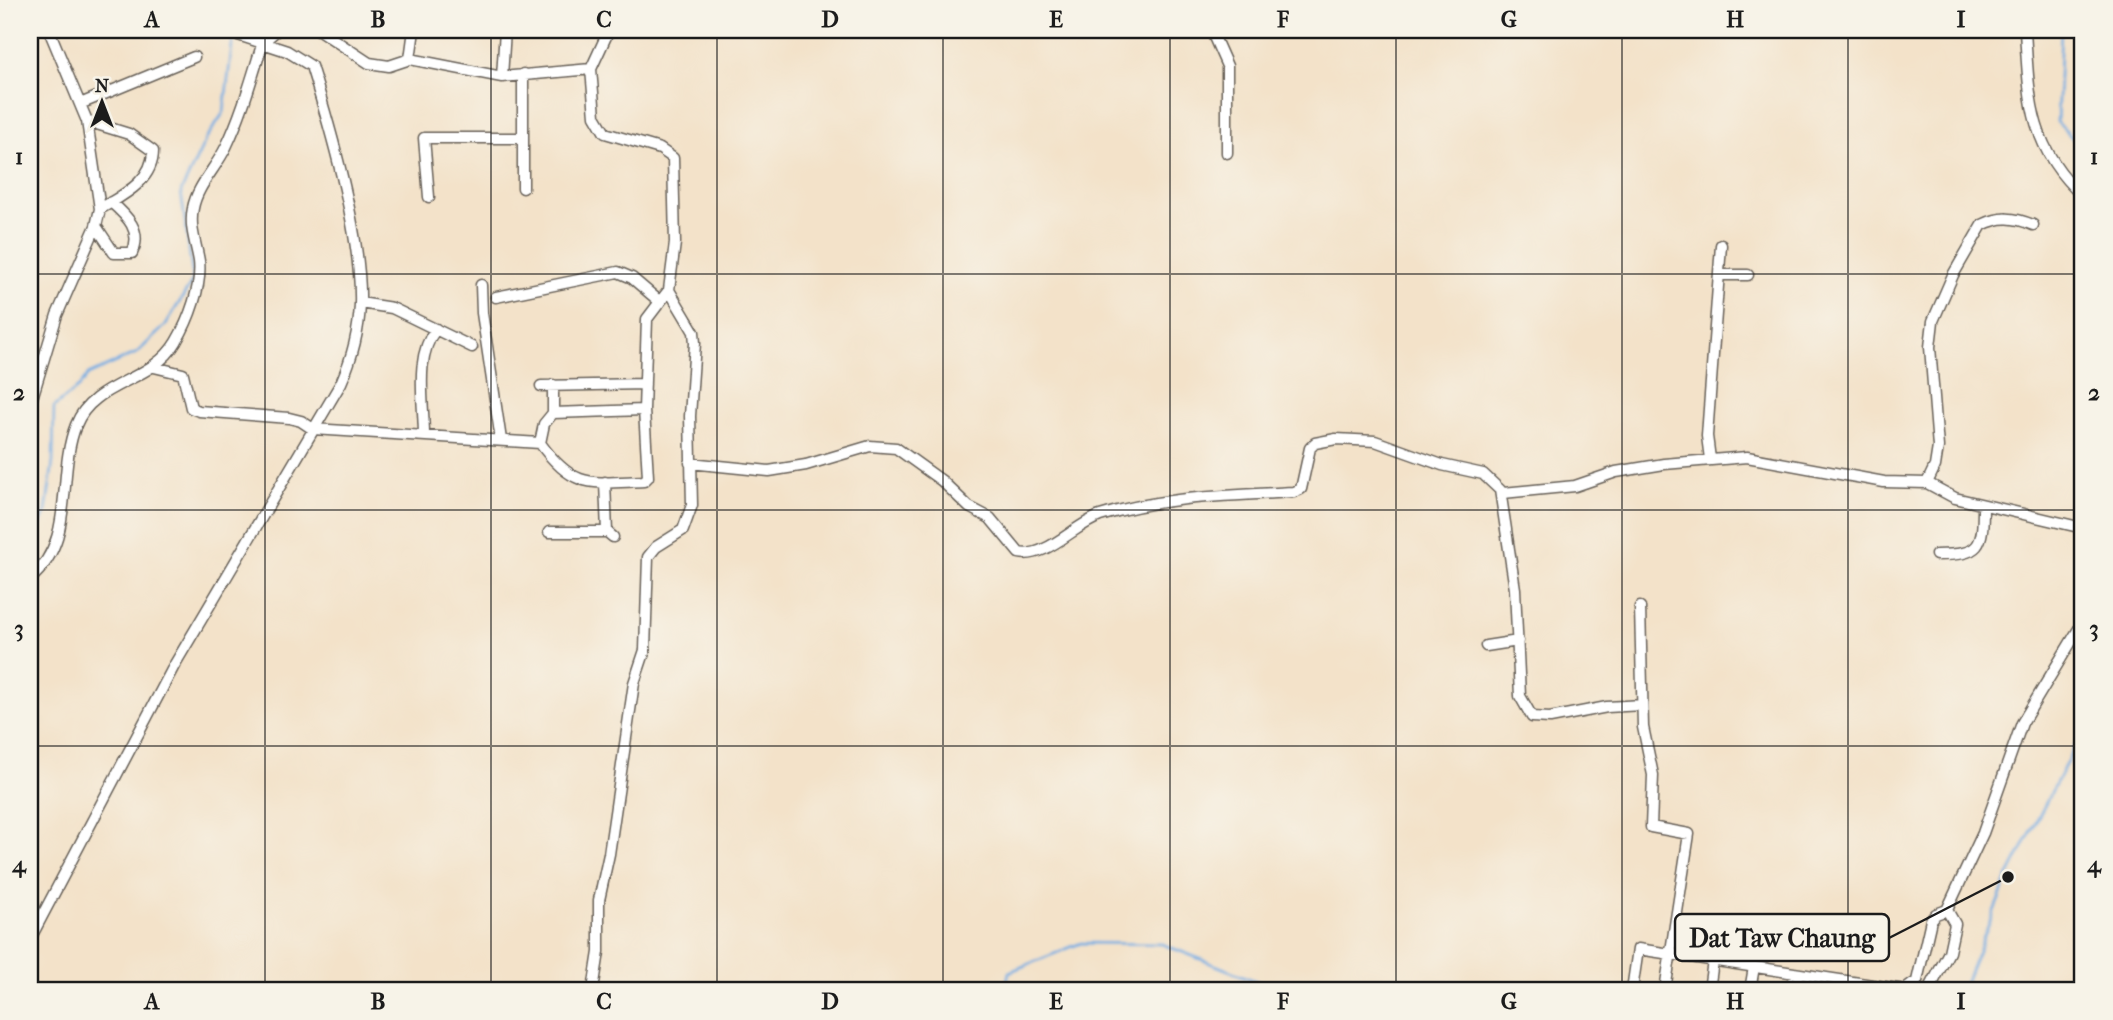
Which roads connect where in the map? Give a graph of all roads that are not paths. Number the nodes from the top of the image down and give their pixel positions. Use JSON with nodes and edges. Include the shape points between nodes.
{"nodes":[{"id":1,"x":63,"y":30,"type":"edge"},
{"id":2,"x":223,"y":30,"type":"edge"},
{"id":3,"x":277,"y":30,"type":"edge"},
{"id":4,"x":414,"y":30,"type":"edge"},
{"id":5,"x":505,"y":30,"type":"edge"},
{"id":6,"x":609,"y":30,"type":"edge"},
{"id":7,"x":1211,"y":30,"type":"edge"},
{"id":8,"x":2025,"y":30,"type":"edge"},
{"id":9,"x":50,"y":31,"type":"edge"},
{"id":10,"x":322,"y":31,"type":"edge"},
{"id":11,"x":263,"y":42,"type":"junction"},
{"id":12,"x":194,"y":57,"type":"dead end"},
{"id":13,"x":410,"y":59,"type":"junction"},
{"id":14,"x":591,"y":69,"type":"junction"},
{"id":15,"x":523,"y":74,"type":"junction"},
{"id":16,"x":502,"y":77,"type":"junction"},
{"id":17,"x":80,"y":104,"type":"junction"},
{"id":18,"x":87,"y":121,"type":"junction"},
{"id":19,"x":523,"y":138,"type":"junction"},
{"id":20,"x":1227,"y":153,"type":"dead end"},
{"id":21,"x":523,"y":188,"type":"dead end"},
{"id":22,"x":2083,"y":196,"type":"edge"},
{"id":23,"x":429,"y":197,"type":"dead end"},
{"id":24,"x":111,"y":202,"type":"junction"},
{"id":25,"x":100,"y":209,"type":"junction"},
{"id":26,"x":2033,"y":225,"type":"dead end"},
{"id":27,"x":96,"y":226,"type":"junction"},
{"id":28,"x":1721,"y":245,"type":"dead end"},
{"id":29,"x":1719,"y":275,"type":"junction"},
{"id":30,"x":1748,"y":275,"type":"dead end"},
{"id":31,"x":481,"y":285,"type":"dead end"},
{"id":32,"x":669,"y":290,"type":"junction"},
{"id":33,"x":496,"y":297,"type":"dead end"},
{"id":34,"x":659,"y":301,"type":"junction"},
{"id":35,"x":360,"y":303,"type":"junction"},
{"id":36,"x":436,"y":329,"type":"junction"},
{"id":37,"x":472,"y":347,"type":"dead end"},
{"id":38,"x":153,"y":368,"type":"junction"},
{"id":39,"x":645,"y":384,"type":"junction"},
{"id":40,"x":541,"y":386,"type":"dead end"},
{"id":41,"x":553,"y":386,"type":"junction"},
{"id":42,"x":30,"y":405,"type":"edge"},
{"id":43,"x":644,"y":410,"type":"junction"},
{"id":44,"x":553,"y":412,"type":"junction"},
{"id":45,"x":313,"y":429,"type":"junction"},
{"id":46,"x":424,"y":436,"type":"junction"},
{"id":47,"x":501,"y":440,"type":"junction"},
{"id":48,"x":540,"y":443,"type":"junction"},
{"id":49,"x":1710,"y":459,"type":"junction"},
{"id":50,"x":690,"y":463,"type":"junction"},
{"id":51,"x":605,"y":482,"type":"junction"},
{"id":52,"x":1927,"y":483,"type":"junction"},
{"id":53,"x":1503,"y":493,"type":"junction"},
{"id":54,"x":1983,"y":505,"type":"junction"},
{"id":55,"x":2083,"y":528,"type":"edge"},
{"id":56,"x":549,"y":532,"type":"dead end"},
{"id":57,"x":1936,"y":555,"type":"dead end"},
{"id":58,"x":30,"y":579,"type":"edge"},
{"id":59,"x":1640,"y":607,"type":"dead end"},
{"id":60,"x":2083,"y":622,"type":"edge"},
{"id":61,"x":1518,"y":641,"type":"junction"},
{"id":62,"x":1486,"y":646,"type":"dead end"},
{"id":63,"x":1642,"y":705,"type":"junction"},
{"id":64,"x":1947,"y":910,"type":"junction"},
{"id":65,"x":30,"y":939,"type":"edge"},
{"id":66,"x":1671,"y":954,"type":"junction"},
{"id":67,"x":1713,"y":961,"type":"junction"},
{"id":68,"x":1754,"y":967,"type":"junction"},
{"id":69,"x":1794,"y":973,"type":"junction"},
{"id":70,"x":593,"y":990,"type":"edge"},
{"id":71,"x":1632,"y":990,"type":"edge"},
{"id":72,"x":1665,"y":990,"type":"edge"},
{"id":73,"x":1709,"y":990,"type":"edge"},
{"id":74,"x":1750,"y":990,"type":"edge"},
{"id":75,"x":1792,"y":990,"type":"edge"},
{"id":76,"x":1929,"y":990,"type":"edge"}],
"edges":[{"from":1,"to":9,"type":"street"},
{"from":2,"to":11,"type":"street"},
{"from":3,"to":11,"type":"street"},
{"from":4,"to":13,"type":"street"},
{"from":5,"to":16,"type":"street"},
{"from":6,"to":14,"type":"street"},
{"from":7,"to":20,"type":"street","via":[[1227,66]]},
{"from":8,"to":22,"type":"street","via":[[2036,129],[2044,149]]},
{"from":9,"to":17,"type":"street"},
{"from":10,"to":13,"type":"street","via":[[369,63],[389,66]]},
{"from":11,"to":35,"type":"street","via":[[301,57],[311,66],[351,227]]},
{"from":11,"to":38,"type":"street","via":[[226,147],[193,205],[199,272],[192,304],[174,345]]},
{"from":12,"to":17,"type":"street"},
{"from":13,"to":16,"type":"street"},
{"from":14,"to":15,"type":"street"},
{"from":14,"to":32,"type":"street","via":[[594,116],[606,133],[660,149],[673,158],[675,243]]},
{"from":15,"to":16,"type":"street"},
{"from":15,"to":19,"type":"street"},
{"from":17,"to":18,"type":"street"},
{"from":18,"to":24,"type":"street","via":[[130,134],[153,151],[153,164],[146,176]]},
{"from":18,"to":25,"type":"street"},
{"from":19,"to":21,"type":"street"},
{"from":19,"to":23,"type":"street","via":[[424,138]]},
{"from":24,"to":25,"type":"street"},
{"from":24,"to":27,"type":"street","via":[[134,226],[132,253],[114,253]]},
{"from":25,"to":27,"type":"street"},
{"from":26,"to":52,"type":"street","via":[[2003,218],[1982,225],[1936,310],[1930,347],[1938,447]]},
{"from":27,"to":42,"type":"street","via":[[57,315]]},
{"from":28,"to":29,"type":"street"},
{"from":29,"to":30,"type":"street"},
{"from":29,"to":49,"type":"street","via":[[1707,436]]},
{"from":31,"to":47,"type":"street"},
{"from":32,"to":34,"type":"street"},
{"from":32,"to":50,"type":"street","via":[[694,331]]},
{"from":33,"to":34,"type":"street","via":[[618,272]]},
{"from":34,"to":39,"type":"street","via":[[647,319]]},
{"from":35,"to":36,"type":"street","via":[[392,308]]},
{"from":35,"to":45,"type":"street","via":[[350,363]]},
{"from":36,"to":37,"type":"street"},
{"from":36,"to":46,"type":"street","via":[[423,355]]},
{"from":38,"to":45,"type":"street","via":[[183,374],[191,408],[289,418]]},
{"from":38,"to":58,"type":"street","via":[[97,398],[77,422],[58,535],[49,557]]},
{"from":39,"to":41,"type":"street"},
{"from":39,"to":43,"type":"street"},
{"from":40,"to":41,"type":"street"},
{"from":41,"to":44,"type":"street"},
{"from":43,"to":44,"type":"street"},
{"from":43,"to":51,"type":"street","via":[[648,477],[644,481]]},
{"from":44,"to":48,"type":"street","via":[[544,424]]},
{"from":45,"to":46,"type":"street"},
{"from":45,"to":65,"type":"street","via":[[175,664]]},
{"from":46,"to":47,"type":"street"},
{"from":47,"to":48,"type":"street"},
{"from":48,"to":51,"type":"street","via":[[569,476],[583,482]]},
{"from":49,"to":52,"type":"street","via":[[1747,457],[1884,482]]},
{"from":49,"to":53,"type":"street","via":[[1616,472],[1574,486]]},
{"from":50,"to":53,"type":"street","via":[[769,471],[870,446],[896,448],[969,507],[983,512],[1019,553],[1028,555],[1081,524],[1127,509],[1200,497],[1301,489],[1310,448],[1325,440],[1392,445],[1442,465],[1483,474]]},
{"from":50,"to":70,"type":"street","via":[[692,505],[687,524],[648,557],[645,650],[634,683],[610,854],[599,900],[600,952]]},
{"from":51,"to":56,"type":"street","via":[[610,534]]},
{"from":52,"to":54,"type":"street","via":[[1955,498]]},
{"from":53,"to":61,"type":"street"},
{"from":54,"to":55,"type":"street"},
{"from":54,"to":57,"type":"street","via":[[1983,537],[1978,546],[1960,555]]},
{"from":59,"to":63,"type":"street"},
{"from":60,"to":64,"type":"street","via":[[2026,715],[1983,833]]},
{"from":61,"to":62,"type":"street"},
{"from":61,"to":63,"type":"street","via":[[1520,696],[1532,717]]},
{"from":63,"to":66,"type":"street","via":[[1652,762],[1651,827],[1689,834]]},
{"from":64,"to":69,"type":"street","via":[[1931,920],[1917,981],[1905,990]]},
{"from":64,"to":76,"type":"street","via":[[1955,924],[1949,952]]},
{"from":66,"to":67,"type":"street"},
{"from":66,"to":71,"type":"street","via":[[1638,949]]},
{"from":66,"to":72,"type":"street"},
{"from":67,"to":68,"type":"street"},
{"from":67,"to":73,"type":"street"},
{"from":68,"to":69,"type":"street"},
{"from":68,"to":74,"type":"street"},
{"from":69,"to":75,"type":"street"}]}
